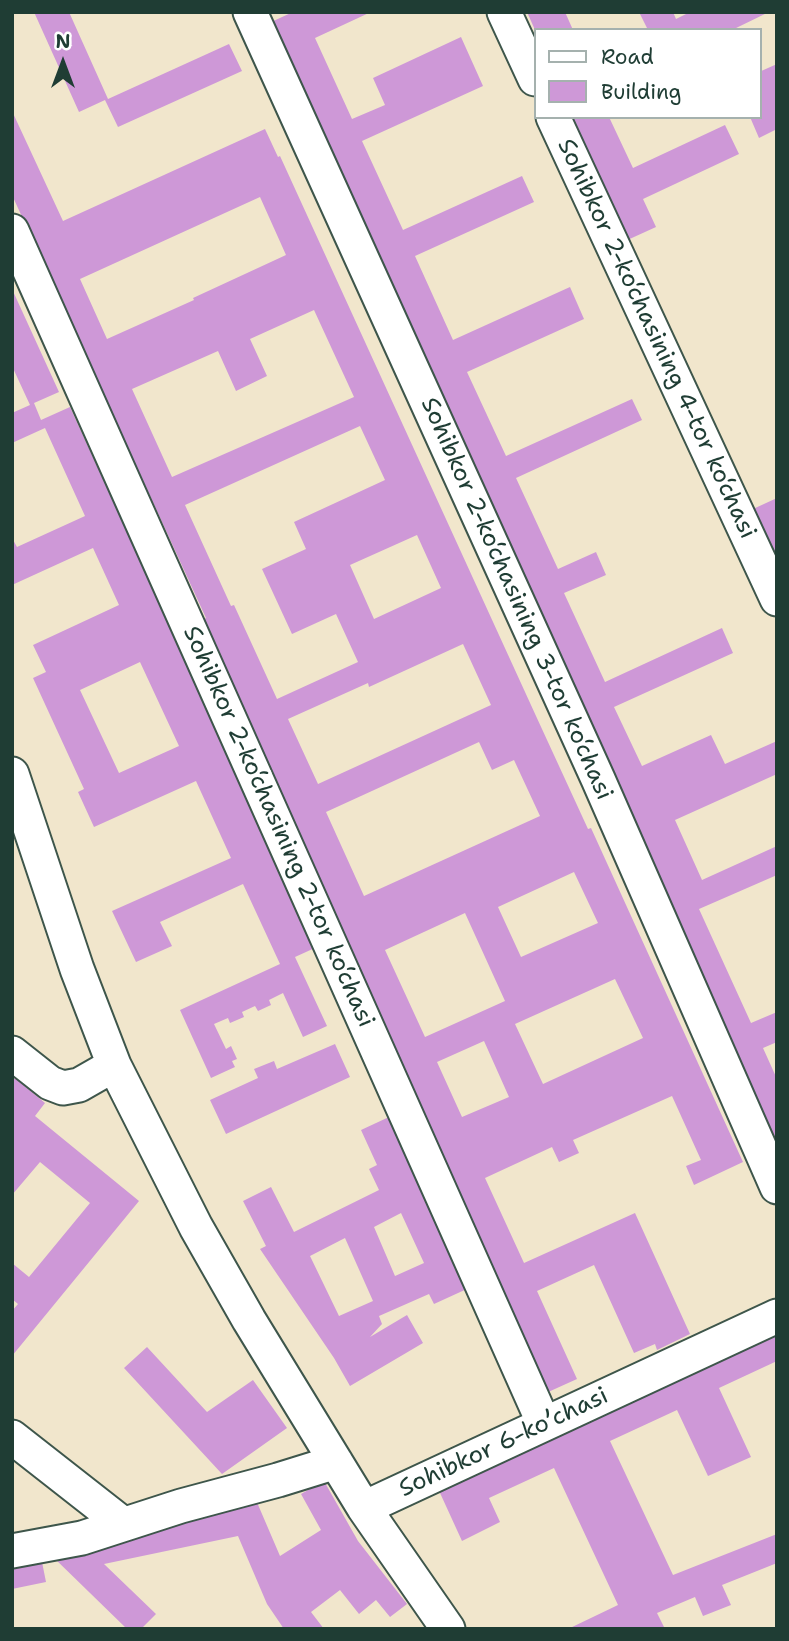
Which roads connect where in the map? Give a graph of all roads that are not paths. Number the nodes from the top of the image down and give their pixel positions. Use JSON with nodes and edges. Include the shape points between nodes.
{"nodes":[{"id":1,"x":250,"y":12,"type":"edge"},
{"id":2,"x":505,"y":12,"type":"edge"},
{"id":3,"x":534,"y":77,"type":"edge"},
{"id":4,"x":554,"y":119,"type":"edge"},
{"id":5,"x":12,"y":230,"type":"edge"},
{"id":6,"x":777,"y":599,"type":"edge"},
{"id":7,"x":12,"y":774,"type":"edge"},
{"id":8,"x":12,"y":1053,"type":"edge"},
{"id":9,"x":114,"y":1065,"type":"junction"},
{"id":10,"x":777,"y":1187,"type":"edge"},
{"id":11,"x":777,"y":1316,"type":"edge"},
{"id":12,"x":544,"y":1424,"type":"junction"},
{"id":13,"x":12,"y":1437,"type":"edge"},
{"id":14,"x":335,"y":1462,"type":"junction"},
{"id":15,"x":364,"y":1508,"type":"junction"},
{"id":16,"x":123,"y":1524,"type":"junction"},
{"id":17,"x":12,"y":1552,"type":"edge"},
{"id":18,"x":448,"y":1629,"type":"edge"}],
"edges":[{"from":1,"to":10,"type":"street","name":"Sohibkor 2-ko‘chasining 3-tor ko‘chasi"},
{"from":2,"to":3,"type":"street"},
{"from":4,"to":6,"type":"street","name":"Sohibkor 2-ko‘chasining 4-tor ko‘chasi"},
{"from":5,"to":12,"type":"street","name":"Sohibkor 2-ko‘chasining 2-tor ko‘chasi"},
{"from":7,"to":9,"type":"street"},
{"from":8,"to":9,"type":"street","via":[[63,1088],[79,1085]]},
{"from":9,"to":14,"type":"street","via":[[196,1227]]},
{"from":11,"to":12,"type":"street","name":"Sohibkor 6-koʼchasi"},
{"from":12,"to":15,"type":"street","name":"Sohibkor 6-koʼchasi"},
{"from":13,"to":16,"type":"street"},
{"from":14,"to":15,"type":"street"},
{"from":14,"to":16,"type":"street"},
{"from":15,"to":18,"type":"street"},
{"from":16,"to":17,"type":"street","via":[[82,1538]]}]}
